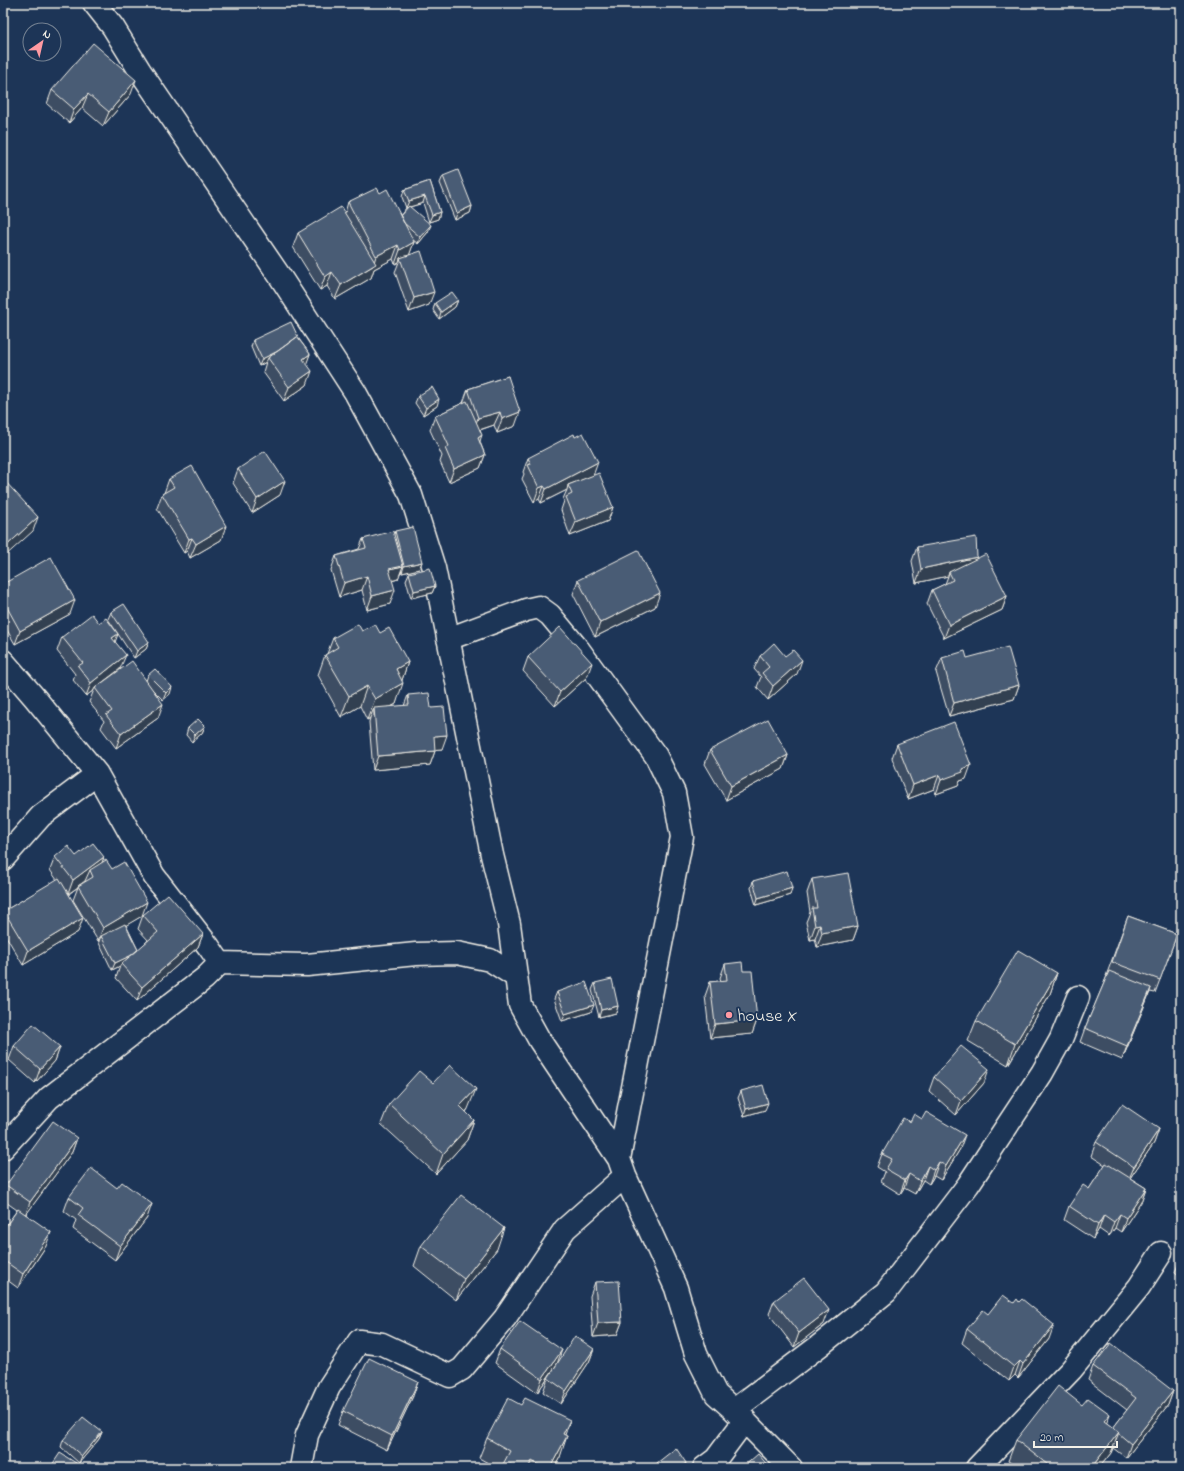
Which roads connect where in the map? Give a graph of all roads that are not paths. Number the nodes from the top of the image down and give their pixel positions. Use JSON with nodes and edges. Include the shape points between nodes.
{"nodes":[{"id":1,"x":94,"y":3,"type":"edge"},
{"id":2,"x":448,"y":640,"type":"junction"},
{"id":3,"x":3,"y":662,"type":"edge"},
{"id":4,"x":97,"y":774,"type":"junction"},
{"id":5,"x":3,"y":859,"type":"edge"},
{"id":6,"x":220,"y":963,"type":"junction"},
{"id":7,"x":515,"y":976,"type":"junction"},
{"id":8,"x":1078,"y":996,"type":"dead end"},
{"id":9,"x":3,"y":1148,"type":"edge"},
{"id":10,"x":622,"y":1167,"type":"junction"},
{"id":11,"x":1161,"y":1253,"type":"dead end"},
{"id":12,"x":740,"y":1415,"type":"junction"},
{"id":13,"x":301,"y":1468,"type":"edge"},
{"id":14,"x":704,"y":1468,"type":"edge"},
{"id":15,"x":791,"y":1468,"type":"edge"},
{"id":16,"x":977,"y":1468,"type":"edge"}],
"edges":[{"from":1,"to":2,"type":"street","via":[[113,27],[355,392],[411,495],[434,568]]},
{"from":2,"to":7,"type":"street","via":[[492,855],[509,924]]},
{"from":2,"to":10,"type":"street","via":[[539,607],[550,615],[579,650],[656,756],[674,793],[682,837]]},
{"from":3,"to":4,"type":"street"},
{"from":4,"to":5,"type":"street","via":[[41,816]]},
{"from":4,"to":6,"type":"street","via":[[154,876]]},
{"from":6,"to":7,"type":"street","via":[[307,965],[416,954],[457,953],[490,960]]},
{"from":6,"to":9,"type":"street","via":[[205,978],[49,1098]]},
{"from":7,"to":10,"type":"street","via":[[520,1005],[540,1041]]},
{"from":8,"to":12,"type":"street","via":[[1061,1039],[1042,1073],[968,1185],[886,1292]]},
{"from":10,"to":12,"type":"street","via":[[676,1288],[696,1354],[716,1394]]},
{"from":10,"to":13,"type":"street","via":[[565,1229],[505,1318],[462,1369],[450,1376],[382,1344],[359,1341],[329,1387],[307,1435]]},
{"from":11,"to":16,"type":"street","via":[[1138,1287],[1072,1370]]},
{"from":12,"to":14,"type":"street","via":[[716,1459]]},
{"from":12,"to":15,"type":"street"}]}
